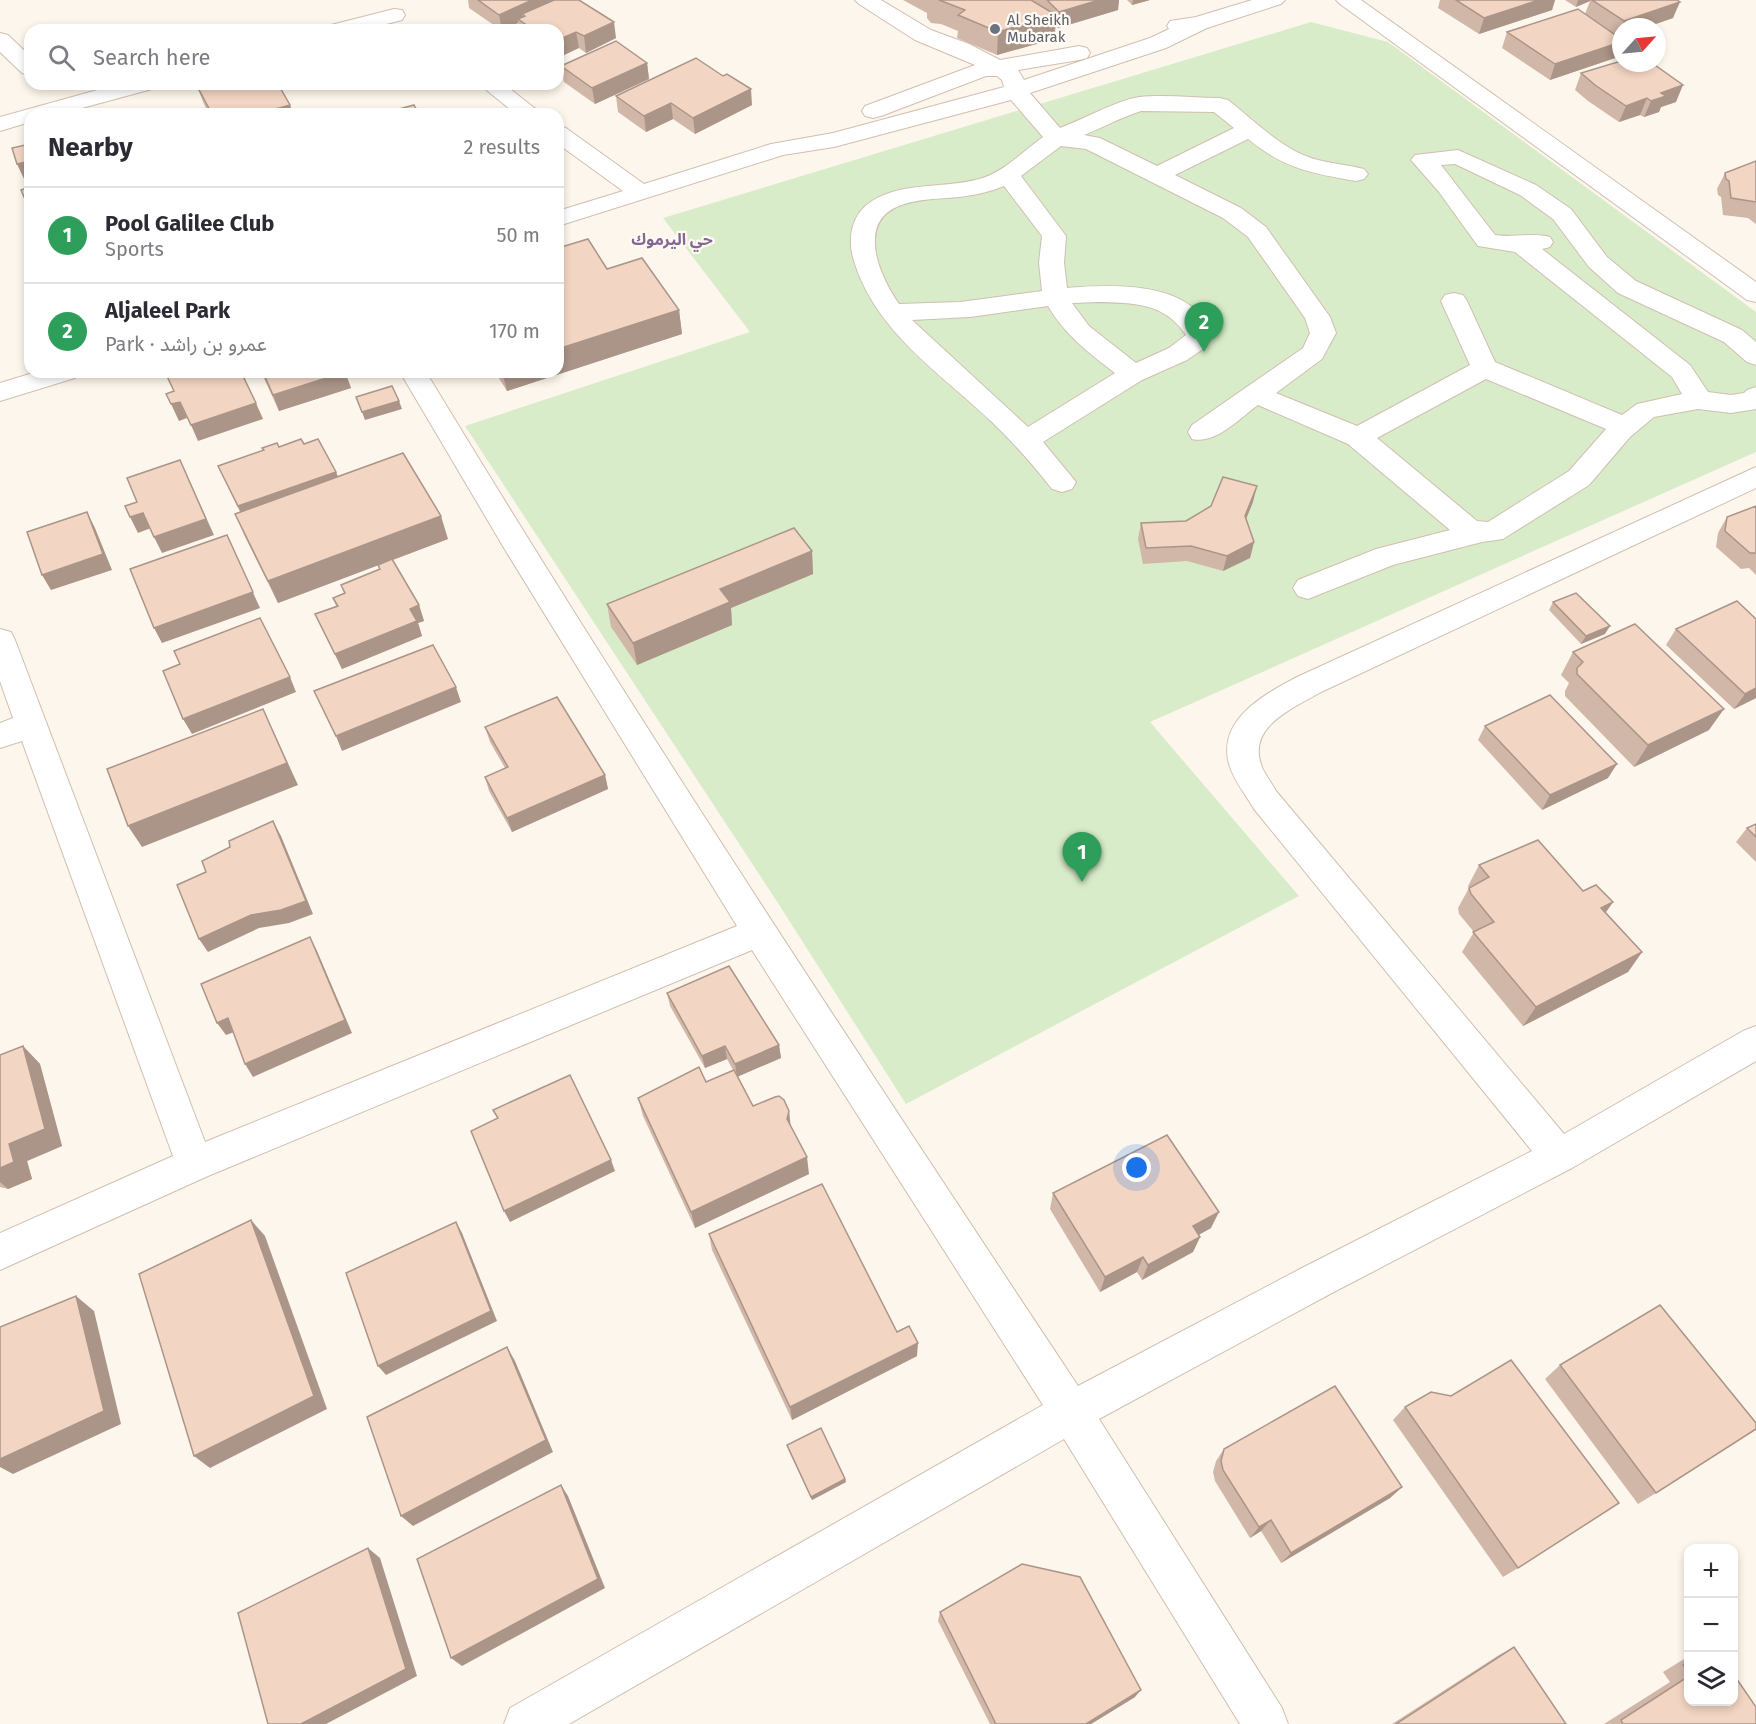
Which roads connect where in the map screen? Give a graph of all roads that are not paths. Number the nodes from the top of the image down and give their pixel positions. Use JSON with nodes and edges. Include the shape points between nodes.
{"nodes":[{"id":1,"x":373,"y":0,"type":"edge"},
{"id":2,"x":866,"y":0,"type":"edge"},
{"id":3,"x":1274,"y":0,"type":"edge"},
{"id":4,"x":1347,"y":0,"type":"edge"},
{"id":5,"x":1199,"y":23,"type":"junction"},
{"id":6,"x":376,"y":24,"type":"edge"},
{"id":7,"x":923,"y":35,"type":"junction"},
{"id":8,"x":0,"y":40,"type":"edge"},
{"id":9,"x":24,"y":62,"type":"edge"},
{"id":10,"x":997,"y":66,"type":"junction"},
{"id":11,"x":952,"y":79,"type":"junction"},
{"id":12,"x":108,"y":90,"type":"edge"},
{"id":13,"x":498,"y":90,"type":"edge"},
{"id":14,"x":1016,"y":91,"type":"junction"},
{"id":15,"x":985,"y":101,"type":"junction"},
{"id":16,"x":45,"y":108,"type":"edge"},
{"id":17,"x":523,"y":108,"type":"edge"},
{"id":18,"x":24,"y":118,"type":"edge"},
{"id":19,"x":0,"y":124,"type":"edge"},
{"id":20,"x":1249,"y":129,"type":"junction"},
{"id":21,"x":564,"y":137,"type":"edge"},
{"id":22,"x":1056,"y":138,"type":"junction"},
{"id":23,"x":779,"y":149,"type":"junction"},
{"id":24,"x":1356,"y":174,"type":"dead end"},
{"id":25,"x":1008,"y":175,"type":"junction"},
{"id":26,"x":1156,"y":176,"type":"junction"},
{"id":27,"x":641,"y":193,"type":"junction"},
{"id":28,"x":564,"y":217,"type":"edge"},
{"id":29,"x":1581,"y":239,"type":"junction"},
{"id":30,"x":1520,"y":244,"type":"junction"},
{"id":31,"x":1756,"y":294,"type":"edge"},
{"id":32,"x":1055,"y":297,"type":"junction"},
{"id":33,"x":1454,"y":301,"type":"dead end"},
{"id":34,"x":891,"y":312,"type":"junction"},
{"id":35,"x":1756,"y":356,"type":"edge"},
{"id":36,"x":1485,"y":368,"type":"junction"},
{"id":37,"x":1133,"y":374,"type":"junction"},
{"id":38,"x":46,"y":378,"type":"edge"},
{"id":39,"x":417,"y":378,"type":"edge"},
{"id":40,"x":0,"y":392,"type":"edge"},
{"id":41,"x":1257,"y":395,"type":"junction"},
{"id":42,"x":1756,"y":396,"type":"edge"},
{"id":43,"x":1698,"y":400,"type":"junction"},
{"id":44,"x":1624,"y":426,"type":"junction"},
{"id":45,"x":1202,"y":432,"type":"dead end"},
{"id":46,"x":1358,"y":437,"type":"junction"},
{"id":47,"x":1027,"y":440,"type":"junction"},
{"id":48,"x":1756,"y":477,"type":"edge"},
{"id":49,"x":1062,"y":482,"type":"dead end"},
{"id":50,"x":1472,"y":531,"type":"junction"},
{"id":51,"x":1308,"y":588,"type":"dead end"},
{"id":52,"x":0,"y":640,"type":"edge"},
{"id":53,"x":31,"y":724,"type":"junction"},
{"id":54,"x":0,"y":736,"type":"edge"},
{"id":55,"x":759,"y":932,"type":"junction"},
{"id":56,"x":1756,"y":1042,"type":"edge"},
{"id":57,"x":1559,"y":1156,"type":"junction"},
{"id":58,"x":195,"y":1164,"type":"junction"},
{"id":59,"x":0,"y":1252,"type":"edge"},
{"id":60,"x":1071,"y":1412,"type":"junction"},
{"id":61,"x":526,"y":1724,"type":"edge"},
{"id":62,"x":1266,"y":1724,"type":"edge"}],
"edges":[{"from":1,"to":6,"type":"street","via":[[401,20]]},
{"from":2,"to":7,"type":"street"},
{"from":3,"to":5,"type":"street"},
{"from":4,"to":31,"type":"street"},
{"from":5,"to":10,"type":"street","via":[[1057,57]]},
{"from":5,"to":14,"type":"street","via":[[1166,40]]},
{"from":7,"to":10,"type":"street"},
{"from":7,"to":11,"type":"street"},
{"from":8,"to":9,"type":"street"},
{"from":10,"to":11,"type":"street"},
{"from":10,"to":14,"type":"street","via":[[1012,77]]},
{"from":11,"to":15,"type":"street","via":[[965,92]]},
{"from":11,"to":23,"type":"street"},
{"from":12,"to":16,"type":"street","via":[[61,98]]},
{"from":13,"to":17,"type":"street"},
{"from":14,"to":15,"type":"street"},
{"from":14,"to":22,"type":"street"},
{"from":15,"to":23,"type":"street","via":[[834,140]]},
{"from":18,"to":19,"type":"street"},
{"from":20,"to":22,"type":"street","via":[[1220,105],[1140,104]]},
{"from":20,"to":24,"type":"street","via":[[1299,161]]},
{"from":20,"to":26,"type":"street"},
{"from":21,"to":27,"type":"street"},
{"from":22,"to":25,"type":"street"},
{"from":22,"to":26,"type":"street","via":[[1092,143]]},
{"from":23,"to":27,"type":"street"},
{"from":25,"to":32,"type":"street","via":[[1054,236],[1051,257]]},
{"from":25,"to":34,"type":"street","via":[[971,188],[901,196],[880,206],[865,222],[861,240],[865,259]]},
{"from":26,"to":41,"type":"street","via":[[1232,213],[1257,232],[1317,317],[1323,333],[1313,353]]},
{"from":27,"to":28,"type":"street"},
{"from":29,"to":30,"type":"street"},
{"from":29,"to":30,"type":"street","via":[[1562,214],[1528,190],[1458,157],[1424,160],[1487,241]]},
{"from":29,"to":35,"type":"street","via":[[1598,262],[1627,286],[1733,336]]},
{"from":30,"to":43,"type":"street","via":[[1680,371]]},
{"from":32,"to":34,"type":"street","via":[[968,309]]},
{"from":32,"to":37,"type":"street","via":[[1063,314],[1079,332]]},
{"from":32,"to":37,"type":"street","via":[[1119,293],[1175,307],[1195,322],[1200,336],[1190,348]]},
{"from":33,"to":36,"type":"street"},
{"from":34,"to":47,"type":"street","via":[[943,366]]},
{"from":36,"to":44,"type":"street"},
{"from":36,"to":46,"type":"street"},
{"from":37,"to":47,"type":"street"},
{"from":38,"to":40,"type":"street"},
{"from":39,"to":55,"type":"street"},
{"from":41,"to":45,"type":"street"},
{"from":41,"to":46,"type":"street"},
{"from":42,"to":43,"type":"street","via":[[1731,404]]},
{"from":43,"to":44,"type":"street","via":[[1646,410]]},
{"from":44,"to":50,"type":"street","via":[[1579,478],[1493,532]]},
{"from":46,"to":50,"type":"street"},
{"from":47,"to":49,"type":"street"},
{"from":48,"to":57,"type":"street","via":[[1308,685],[1260,713],[1244,735],[1244,760],[1265,800]]},
{"from":50,"to":51,"type":"street","via":[[1474,534],[1386,556]]},
{"from":52,"to":53,"type":"street"},
{"from":53,"to":54,"type":"street"},
{"from":53,"to":58,"type":"street"},
{"from":55,"to":58,"type":"street"},
{"from":55,"to":60,"type":"street"},
{"from":56,"to":57,"type":"street"},
{"from":57,"to":60,"type":"street"},
{"from":58,"to":59,"type":"street"},
{"from":60,"to":61,"type":"street"},
{"from":60,"to":62,"type":"street"}]}
